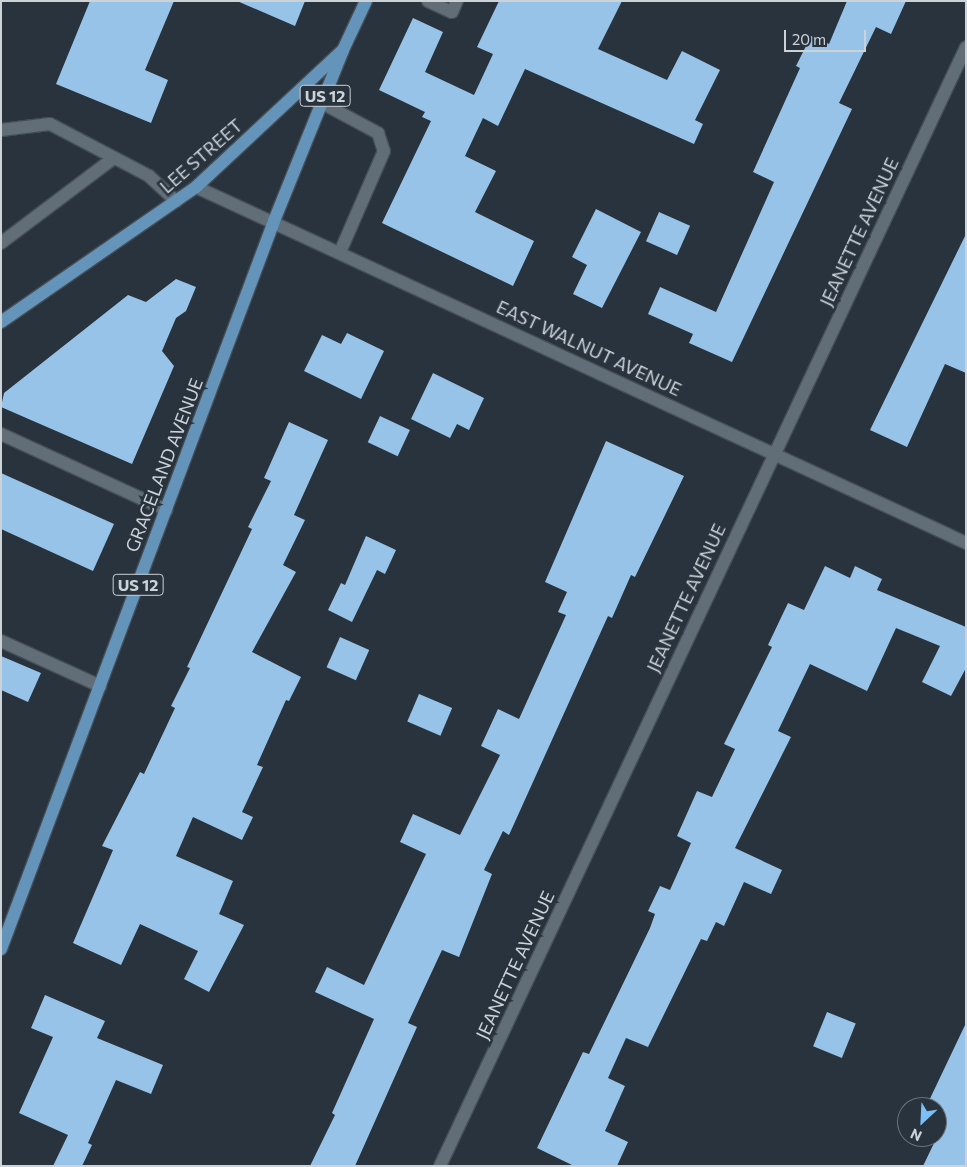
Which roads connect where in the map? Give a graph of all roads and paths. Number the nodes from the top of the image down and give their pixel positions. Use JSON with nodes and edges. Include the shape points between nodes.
{"nodes":[{"id":1,"x":366,"y":1,"type":"edge"},
{"id":2,"x":428,"y":1,"type":"edge"},
{"id":3,"x":457,"y":1,"type":"edge"},
{"id":4,"x":966,"y":47,"type":"edge"},
{"id":5,"x":343,"y":50,"type":"junction"},
{"id":6,"x":322,"y":103,"type":"junction"},
{"id":7,"x":1,"y":130,"type":"edge"},
{"id":8,"x":114,"y":158,"type":"junction"},
{"id":9,"x":196,"y":187,"type":"junction"},
{"id":10,"x":176,"y":201,"type":"junction"},
{"id":11,"x":274,"y":221,"type":"junction"},
{"id":12,"x":1,"y":243,"type":"edge"},
{"id":13,"x":340,"y":252,"type":"junction"},
{"id":14,"x":1,"y":322,"type":"edge"},
{"id":15,"x":1,"y":434,"type":"edge"},
{"id":16,"x":773,"y":454,"type":"junction"},
{"id":17,"x":166,"y":510,"type":"junction"},
{"id":18,"x":966,"y":543,"type":"edge"},
{"id":19,"x":1,"y":641,"type":"edge"},
{"id":20,"x":100,"y":686,"type":"junction"},
{"id":21,"x":3,"y":941,"type":"edge"},
{"id":22,"x":440,"y":1166,"type":"edge"}],
"edges":[{"from":1,"to":5,"type":"main road","name":"LEE STREET","number":"US 12"},
{"from":2,"to":3,"type":"street","via":[[452,12]]},
{"from":4,"to":16,"type":"street","name":"JEANETTE AVENUE"},
{"from":5,"to":6,"type":"main road","name":"GRACELAND AVENUE","number":"US 12"},
{"from":5,"to":9,"type":"main road","name":"LEE STREET","number":"US 12"},
{"from":6,"to":11,"type":"main road","name":"GRACELAND AVENUE","number":"US 12"},
{"from":6,"to":13,"type":"street","via":[[378,133],[384,151]]},
{"from":7,"to":8,"type":"street","via":[[50,124]]},
{"from":8,"to":10,"type":"street","via":[[149,176]]},
{"from":8,"to":12,"type":"street"},
{"from":9,"to":10,"type":"main road","name":"LEE STREET","number":"US 12"},
{"from":9,"to":11,"type":"street","name":"EAST WALNUT AVENUE"},
{"from":10,"to":14,"type":"main road","name":"LEE STREET","number":"US 12"},
{"from":11,"to":13,"type":"street","name":"EAST WALNUT AVENUE"},
{"from":11,"to":17,"type":"main road","name":"GRACELAND AVENUE","number":"US 12"},
{"from":13,"to":16,"type":"street","name":"EAST WALNUT AVENUE"},
{"from":15,"to":17,"type":"street"},
{"from":16,"to":18,"type":"street","name":"EAST WALNUT AVENUE"},
{"from":16,"to":22,"type":"street","name":"JEANETTE AVENUE"},
{"from":17,"to":20,"type":"main road","name":"GRACELAND AVENUE","number":"US 12"},
{"from":19,"to":20,"type":"street"},
{"from":20,"to":21,"type":"main road","name":"GRACELAND AVENUE","number":"US 12"}]}
